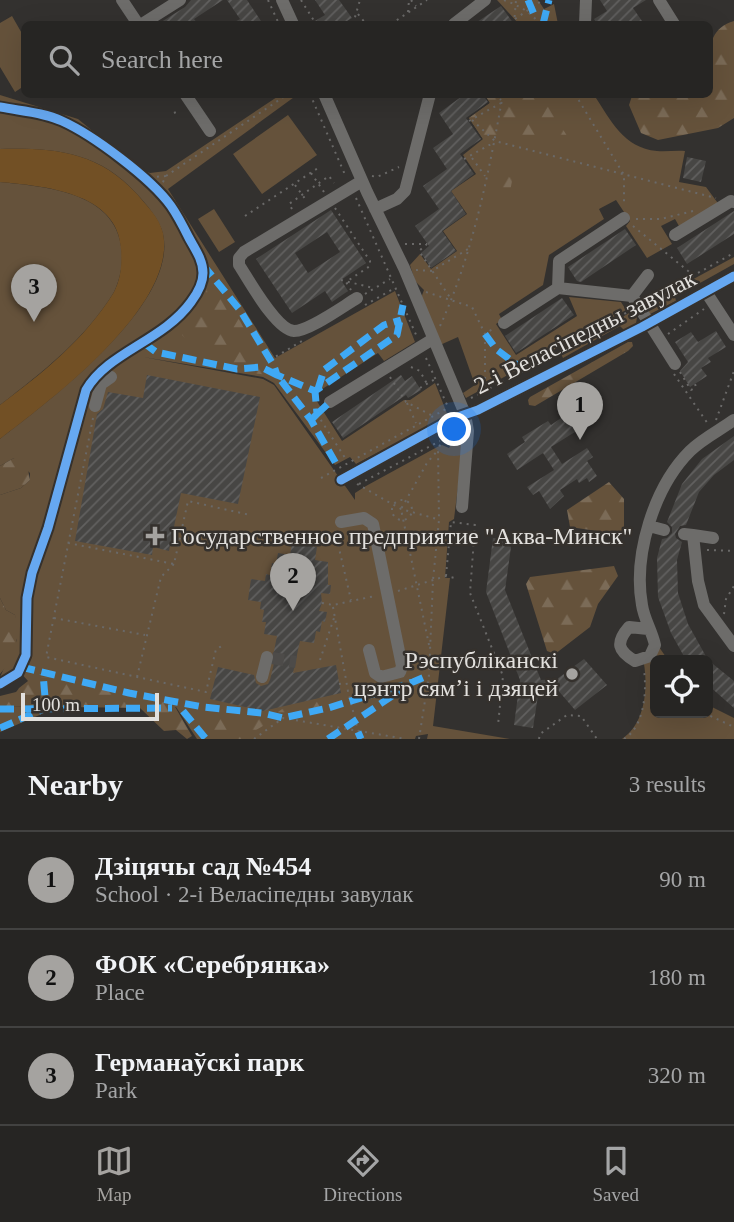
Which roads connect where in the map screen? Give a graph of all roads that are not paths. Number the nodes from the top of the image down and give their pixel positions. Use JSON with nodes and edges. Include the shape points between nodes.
{"nodes":[{"id":1,"x":122,"y":0,"type":"edge"},
{"id":2,"x":180,"y":0,"type":"edge"},
{"id":3,"x":282,"y":0,"type":"edge"},
{"id":4,"x":485,"y":0,"type":"edge"},
{"id":5,"x":586,"y":0,"type":"edge"},
{"id":6,"x":659,"y":0,"type":"edge"},
{"id":7,"x":138,"y":21,"type":"edge"},
{"id":8,"x":145,"y":21,"type":"edge"},
{"id":9,"x":292,"y":21,"type":"edge"},
{"id":10,"x":458,"y":21,"type":"edge"},
{"id":11,"x":585,"y":21,"type":"edge"},
{"id":12,"x":672,"y":21,"type":"edge"},
{"id":13,"x":188,"y":98,"type":"edge"},
{"id":14,"x":325,"y":98,"type":"edge"},
{"id":15,"x":429,"y":98,"type":"edge"},
{"id":16,"x":210,"y":131,"type":"dead end"},
{"id":17,"x":368,"y":160,"type":"dead end"},
{"id":18,"x":355,"y":180,"type":"junction"},
{"id":19,"x":734,"y":188,"type":"edge"},
{"id":20,"x":732,"y":202,"type":"edge"},
{"id":21,"x":375,"y":209,"type":"junction"},
{"id":22,"x":624,"y":213,"type":"road end"},
{"id":23,"x":675,"y":236,"type":"dead end"},
{"id":24,"x":648,"y":275,"type":"dead end"},
{"id":25,"x":734,"y":276,"type":"edge"},
{"id":26,"x":558,"y":288,"type":"junction"},
{"id":27,"x":709,"y":297,"type":"junction"},
{"id":28,"x":357,"y":298,"type":"road end"},
{"id":29,"x":635,"y":301,"type":"junction"},
{"id":30,"x":504,"y":323,"type":"dead end"},
{"id":31,"x":649,"y":323,"type":"junction"},
{"id":32,"x":734,"y":335,"type":"edge"},
{"id":33,"x":433,"y":339,"type":"junction"},
{"id":34,"x":673,"y":368,"type":"road end"},
{"id":35,"x":111,"y":377,"type":"dead end"},
{"id":36,"x":330,"y":402,"type":"dead end"},
{"id":37,"x":95,"y":406,"type":"road end"},
{"id":38,"x":465,"y":414,"type":"junction"},
{"id":39,"x":734,"y":420,"type":"edge"},
{"id":40,"x":341,"y":480,"type":"dead end"},
{"id":41,"x":462,"y":507,"type":"dead end"},
{"id":42,"x":338,"y":525,"type":"road end"},
{"id":43,"x":649,"y":526,"type":"junction"},
{"id":44,"x":664,"y":530,"type":"dead end"},
{"id":45,"x":713,"y":538,"type":"dead end"},
{"id":46,"x":648,"y":629,"type":"junction"},
{"id":47,"x":734,"y":646,"type":"edge"},
{"id":48,"x":369,"y":650,"type":"dead end"},
{"id":49,"x":267,"y":657,"type":"dead end"},
{"id":50,"x":262,"y":677,"type":"dead end"}],
"edges":[{"from":1,"to":7,"type":"street"},
{"from":2,"to":8,"type":"street"},
{"from":3,"to":9,"type":"street"},
{"from":4,"to":10,"type":"street"},
{"from":5,"to":11,"type":"street"},
{"from":6,"to":12,"type":"street"},
{"from":13,"to":16,"type":"street"},
{"from":14,"to":18,"type":"street","name":"2-і Веласіпедны завулак"},
{"from":15,"to":21,"type":"street","via":[[405,191]]},
{"from":17,"to":18,"type":"street"},
{"from":18,"to":21,"type":"street","name":"2-і Веласіпедны завулак"},
{"from":18,"to":28,"type":"street","via":[[239,258],[239,265],[280,326],[293,331]]},
{"from":19,"to":20,"type":"street"},
{"from":20,"to":23,"type":"street"},
{"from":21,"to":33,"type":"street","name":"2-і Веласіпедны завулак"},
{"from":22,"to":26,"type":"street","via":[[559,261]]},
{"from":24,"to":29,"type":"street"},
{"from":25,"to":27,"type":"street","name":"2-і Веласіпедны завулак"},
{"from":26,"to":29,"type":"street"},
{"from":26,"to":30,"type":"street"},
{"from":27,"to":31,"type":"street","name":"2-і Веласіпедны завулак"},
{"from":27,"to":32,"type":"street"},
{"from":29,"to":31,"type":"street"},
{"from":31,"to":34,"type":"street"},
{"from":31,"to":38,"type":"street","name":"2-і Веласіпедны завулак"},
{"from":33,"to":36,"type":"street"},
{"from":33,"to":38,"type":"street","name":"2-і Веласіпедны завулак"},
{"from":35,"to":37,"type":"street","via":[[102,384]]},
{"from":38,"to":40,"type":"street","name":"2-і Веласіпедны завулак"},
{"from":38,"to":41,"type":"street","via":[[468,431]]},
{"from":39,"to":43,"type":"street","via":[[691,449],[667,479]]},
{"from":42,"to":48,"type":"street","via":[[364,518],[373,524],[400,672],[382,677],[375,673]]},
{"from":43,"to":44,"type":"street"},
{"from":43,"to":46,"type":"street","via":[[639,563]]},
{"from":45,"to":47,"type":"street","via":[[688,535],[704,605]]},
{"from":46,"to":46,"type":"street","via":[[629,627],[621,636],[624,654],[635,661],[650,656],[656,645]]},
{"from":49,"to":50,"type":"street"}]}
